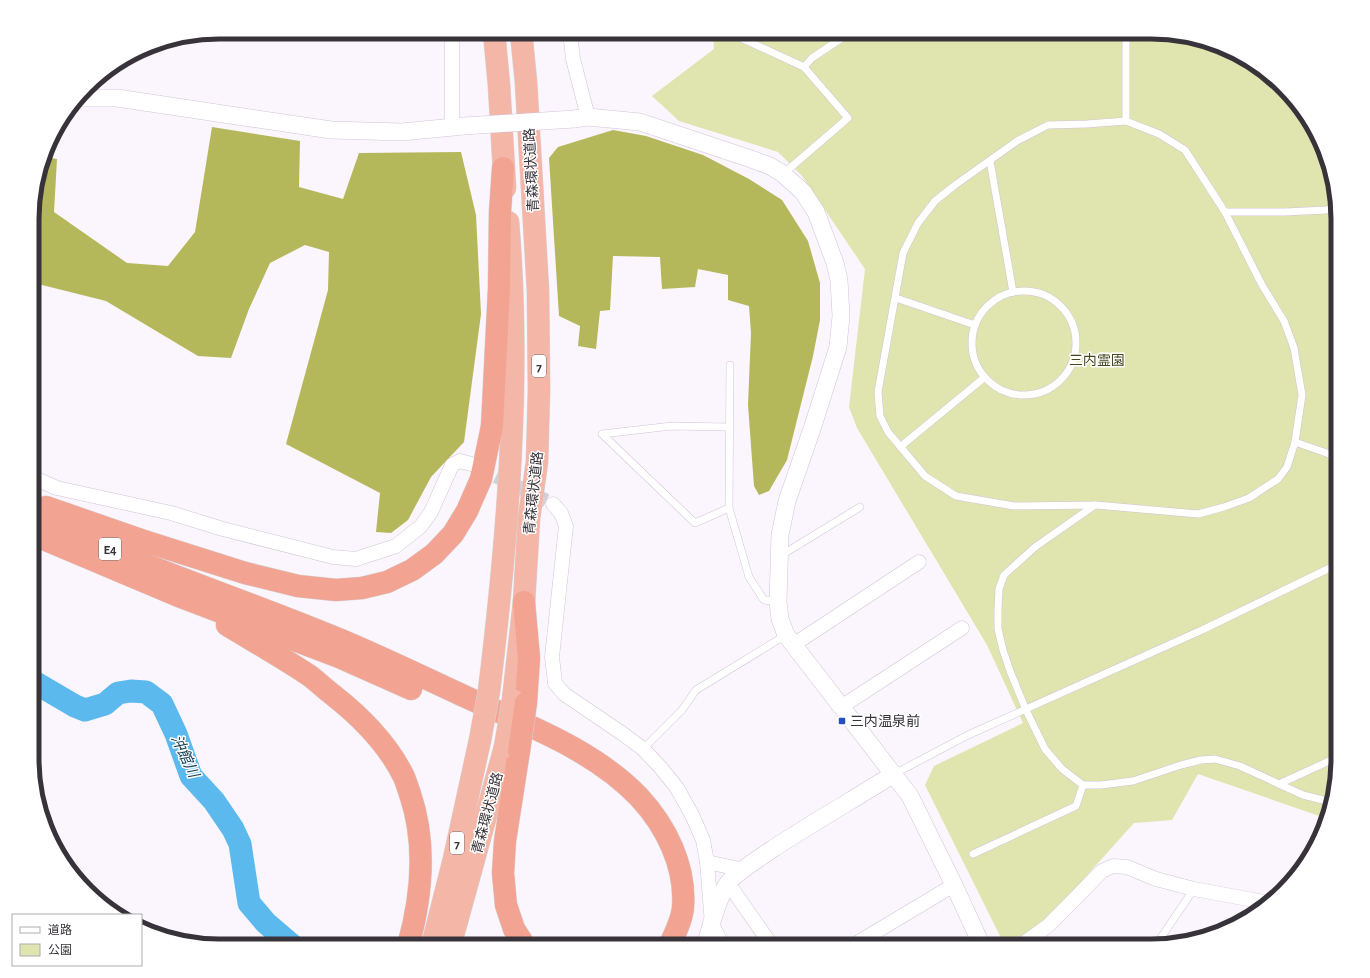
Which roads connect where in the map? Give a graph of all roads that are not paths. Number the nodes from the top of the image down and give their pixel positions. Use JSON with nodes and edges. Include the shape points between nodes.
{"nodes":[{"id":1,"x":452,"y":39,"type":"edge"},
{"id":2,"x":495,"y":39,"type":"edge"},
{"id":3,"x":522,"y":39,"type":"edge"},
{"id":4,"x":571,"y":39,"type":"edge"},
{"id":5,"x":743,"y":39,"type":"edge"},
{"id":6,"x":840,"y":39,"type":"edge"},
{"id":7,"x":1126,"y":39,"type":"edge"},
{"id":8,"x":804,"y":67,"type":"junction"},
{"id":9,"x":86,"y":98,"type":"edge"},
{"id":10,"x":581,"y":118,"type":"junction"},
{"id":11,"x":1126,"y":121,"type":"junction"},
{"id":12,"x":458,"y":127,"type":"junction"},
{"id":13,"x":990,"y":161,"type":"junction"},
{"id":14,"x":503,"y":168,"type":"junction"},
{"id":15,"x":783,"y":174,"type":"junction"},
{"id":16,"x":1331,"y":208,"type":"edge"},
{"id":17,"x":1225,"y":212,"type":"junction"},
{"id":18,"x":1013,"y":292,"type":"junction"},
{"id":19,"x":896,"y":298,"type":"junction"},
{"id":20,"x":975,"y":325,"type":"junction"},
{"id":21,"x":730,"y":365,"type":"dead end"},
{"id":22,"x":985,"y":377,"type":"junction"},
{"id":23,"x":729,"y":427,"type":"junction"},
{"id":24,"x":1295,"y":442,"type":"junction"},
{"id":25,"x":900,"y":447,"type":"junction"},
{"id":26,"x":1331,"y":455,"type":"edge"},
{"id":27,"x":472,"y":464,"type":"tunnel mouth"},
{"id":28,"x":39,"y":480,"type":"edge"},
{"id":29,"x":553,"y":504,"type":"tunnel mouth"},
{"id":30,"x":39,"y":505,"type":"edge"},
{"id":31,"x":1096,"y":505,"type":"junction"},
{"id":32,"x":860,"y":507,"type":"dead end"},
{"id":33,"x":729,"y":508,"type":"junction"},
{"id":34,"x":39,"y":518,"type":"edge"},
{"id":35,"x":39,"y":537,"type":"edge"},
{"id":36,"x":779,"y":557,"type":"junction"},
{"id":37,"x":919,"y":562,"type":"dead end"},
{"id":38,"x":1331,"y":567,"type":"edge"},
{"id":39,"x":184,"y":589,"type":"junction"},
{"id":40,"x":778,"y":602,"type":"junction"},
{"id":41,"x":962,"y":628,"type":"dead end"},
{"id":42,"x":789,"y":640,"type":"junction"},
{"id":43,"x":841,"y":706,"type":"junction"},
{"id":44,"x":1026,"y":710,"type":"junction"},
{"id":45,"x":512,"y":749,"type":"junction"},
{"id":46,"x":643,"y":750,"type":"junction"},
{"id":47,"x":1331,"y":760,"type":"edge"},
{"id":48,"x":894,"y":774,"type":"junction"},
{"id":49,"x":1279,"y":784,"type":"junction"},
{"id":50,"x":1083,"y":785,"type":"junction"},
{"id":51,"x":1326,"y":801,"type":"edge"},
{"id":52,"x":973,"y":854,"type":"dead end"},
{"id":53,"x":707,"y":862,"type":"junction"},
{"id":54,"x":744,"y":870,"type":"junction"},
{"id":55,"x":728,"y":883,"type":"junction"},
{"id":56,"x":954,"y":885,"type":"junction"},
{"id":57,"x":1194,"y":889,"type":"junction"},
{"id":58,"x":1262,"y":902,"type":"edge"},
{"id":59,"x":712,"y":924,"type":"junction"},
{"id":60,"x":410,"y":939,"type":"edge"},
{"id":61,"x":434,"y":939,"type":"edge"},
{"id":62,"x":452,"y":939,"type":"edge"},
{"id":63,"x":520,"y":939,"type":"edge"},
{"id":64,"x":659,"y":939,"type":"edge"},
{"id":65,"x":672,"y":939,"type":"edge"},
{"id":66,"x":707,"y":939,"type":"edge"},
{"id":67,"x":720,"y":939,"type":"edge"},
{"id":68,"x":767,"y":939,"type":"edge"},
{"id":69,"x":864,"y":939,"type":"edge"},
{"id":70,"x":979,"y":939,"type":"edge"},
{"id":71,"x":1030,"y":939,"type":"edge"},
{"id":72,"x":1160,"y":939,"type":"edge"}],
"edges":[{"from":1,"to":12,"type":"street"},
{"from":2,"to":14,"type":"highway","name":"青森環状道路","number":"7"},
{"from":3,"to":45,"type":"highway","name":"青森環状道路","number":"7","bridge":true,"via":[[538,291],[539,374],[537,462],[529,518],[524,602],[529,658]]},
{"from":4,"to":10,"type":"street"},
{"from":5,"to":8,"type":"lane"},
{"from":6,"to":8,"type":"lane","via":[[812,58]]},
{"from":7,"to":11,"type":"lane"},
{"from":8,"to":15,"type":"lane","via":[[848,118]]},
{"from":9,"to":12,"type":"street","via":[[117,98],[332,130],[402,132]]},
{"from":10,"to":12,"type":"street","bridge":true},
{"from":10,"to":15,"type":"street","via":[[640,122],[751,159]]},
{"from":11,"to":13,"type":"lane","via":[[1048,125],[1017,141]]},
{"from":11,"to":17,"type":"lane","via":[[1159,134],[1185,150]]},
{"from":13,"to":18,"type":"lane"},
{"from":13,"to":19,"type":"lane","via":[[935,201],[918,224],[903,253]]},
{"from":14,"to":30,"type":"highway","via":[[492,426],[481,479],[467,511],[453,534],[434,554],[412,570],[387,582],[362,588],[336,590],[298,586],[144,541]]},
{"from":14,"to":61,"type":"highway","name":"青森環状道路","number":"7","bridge":true,"via":[[512,271],[514,405],[500,597],[489,691],[480,740]]},
{"from":15,"to":36,"type":"street","via":[[803,192],[816,212],[835,263],[839,280],[841,316],[838,347],[786,501]]},
{"from":16,"to":17,"type":"lane","via":[[1284,212]]},
{"from":17,"to":24,"type":"lane","via":[[1262,285],[1284,321],[1294,348],[1302,395]]},
{"from":18,"to":20,"type":"lane","via":[[997,298],[983,310]]},
{"from":18,"to":22,"type":"lane","via":[[1031,291],[1048,296],[1062,307],[1072,322],[1076,339],[1074,357],[1068,372],[1057,384],[1043,392],[1028,395],[1012,394],[997,388]]},
{"from":19,"to":20,"type":"lane"},
{"from":19,"to":25,"type":"lane","via":[[878,392],[880,416]]},
{"from":20,"to":22,"type":"lane","via":[[972,338],[973,352],[977,366]]},
{"from":21,"to":23,"type":"lane"},
{"from":22,"to":25,"type":"lane"},
{"from":23,"to":33,"type":"lane"},
{"from":23,"to":33,"type":"lane","via":[[672,426],[602,434],[695,523]]},
{"from":24,"to":26,"type":"lane"},
{"from":24,"to":31,"type":"lane","via":[[1287,467],[1278,479],[1250,498],[1224,507],[1198,514]]},
{"from":25,"to":31,"type":"lane","via":[[925,476],[956,496],[1014,506]]},
{"from":27,"to":28,"type":"street","via":[[460,460],[452,465],[431,512],[420,526],[396,546],[356,559],[333,557],[171,513],[57,488]]},
{"from":29,"to":46,"type":"street","via":[[561,513],[566,526],[552,657],[555,683],[564,694]]},
{"from":31,"to":44,"type":"lane","via":[[1035,547],[1004,575],[999,589],[998,629],[1010,671]]},
{"from":32,"to":36,"type":"lane"},
{"from":33,"to":40,"type":"lane","via":[[749,577],[764,600]]},
{"from":34,"to":39,"type":"highway","number":"E4","via":[[136,560]]},
{"from":35,"to":39,"type":"highway","number":"E4"},
{"from":36,"to":40,"type":"street"},
{"from":37,"to":42,"type":"street"},
{"from":38,"to":44,"type":"lane","via":[[1202,630]]},
{"from":39,"to":60,"type":"highway","via":[[311,677],[372,730],[390,753],[404,777],[415,810],[420,842],[418,901]]},
{"from":39,"to":64,"type":"highway","via":[[533,743],[583,769],[620,793],[645,822],[666,861],[670,891],[667,917]]},
{"from":39,"to":65,"type":"highway","via":[[348,643],[538,731],[586,755],[616,775],[652,812],[667,834],[676,856],[682,882],[683,907]]},
{"from":40,"to":42,"type":"street","via":[[780,619]]},
{"from":41,"to":43,"type":"street"},
{"from":42,"to":43,"type":"street"},
{"from":42,"to":46,"type":"lane","via":[[696,690],[682,710]]},
{"from":43,"to":48,"type":"street"},
{"from":44,"to":48,"type":"lane","via":[[968,735]]},
{"from":44,"to":50,"type":"lane","via":[[1045,749],[1062,769]]},
{"from":45,"to":62,"type":"highway","name":"青森環状道路","number":"7"},
{"from":45,"to":63,"type":"highway","via":[[503,873],[506,904],[514,929]]},
{"from":46,"to":53,"type":"street","via":[[677,788],[703,840]]},
{"from":47,"to":49,"type":"lane"},
{"from":48,"to":54,"type":"street","via":[[808,826]]},
{"from":48,"to":56,"type":"street","via":[[910,796]]},
{"from":49,"to":50,"type":"lane","via":[[1240,766],[1215,759],[1181,765],[1133,781]]},
{"from":49,"to":51,"type":"lane","via":[[1303,795]]},
{"from":50,"to":52,"type":"lane","via":[[1076,806]]},
{"from":53,"to":54,"type":"street"},
{"from":53,"to":59,"type":"street"},
{"from":54,"to":55,"type":"street"},
{"from":55,"to":59,"type":"street"},
{"from":55,"to":68,"type":"street"},
{"from":56,"to":69,"type":"street"},
{"from":56,"to":70,"type":"street"},
{"from":57,"to":58,"type":"street"},
{"from":57,"to":71,"type":"street","via":[[1156,879],[1127,867],[1113,866],[1102,870],[1049,925]]},
{"from":57,"to":72,"type":"lane"},
{"from":59,"to":66,"type":"street"},
{"from":59,"to":67,"type":"street"}]}
